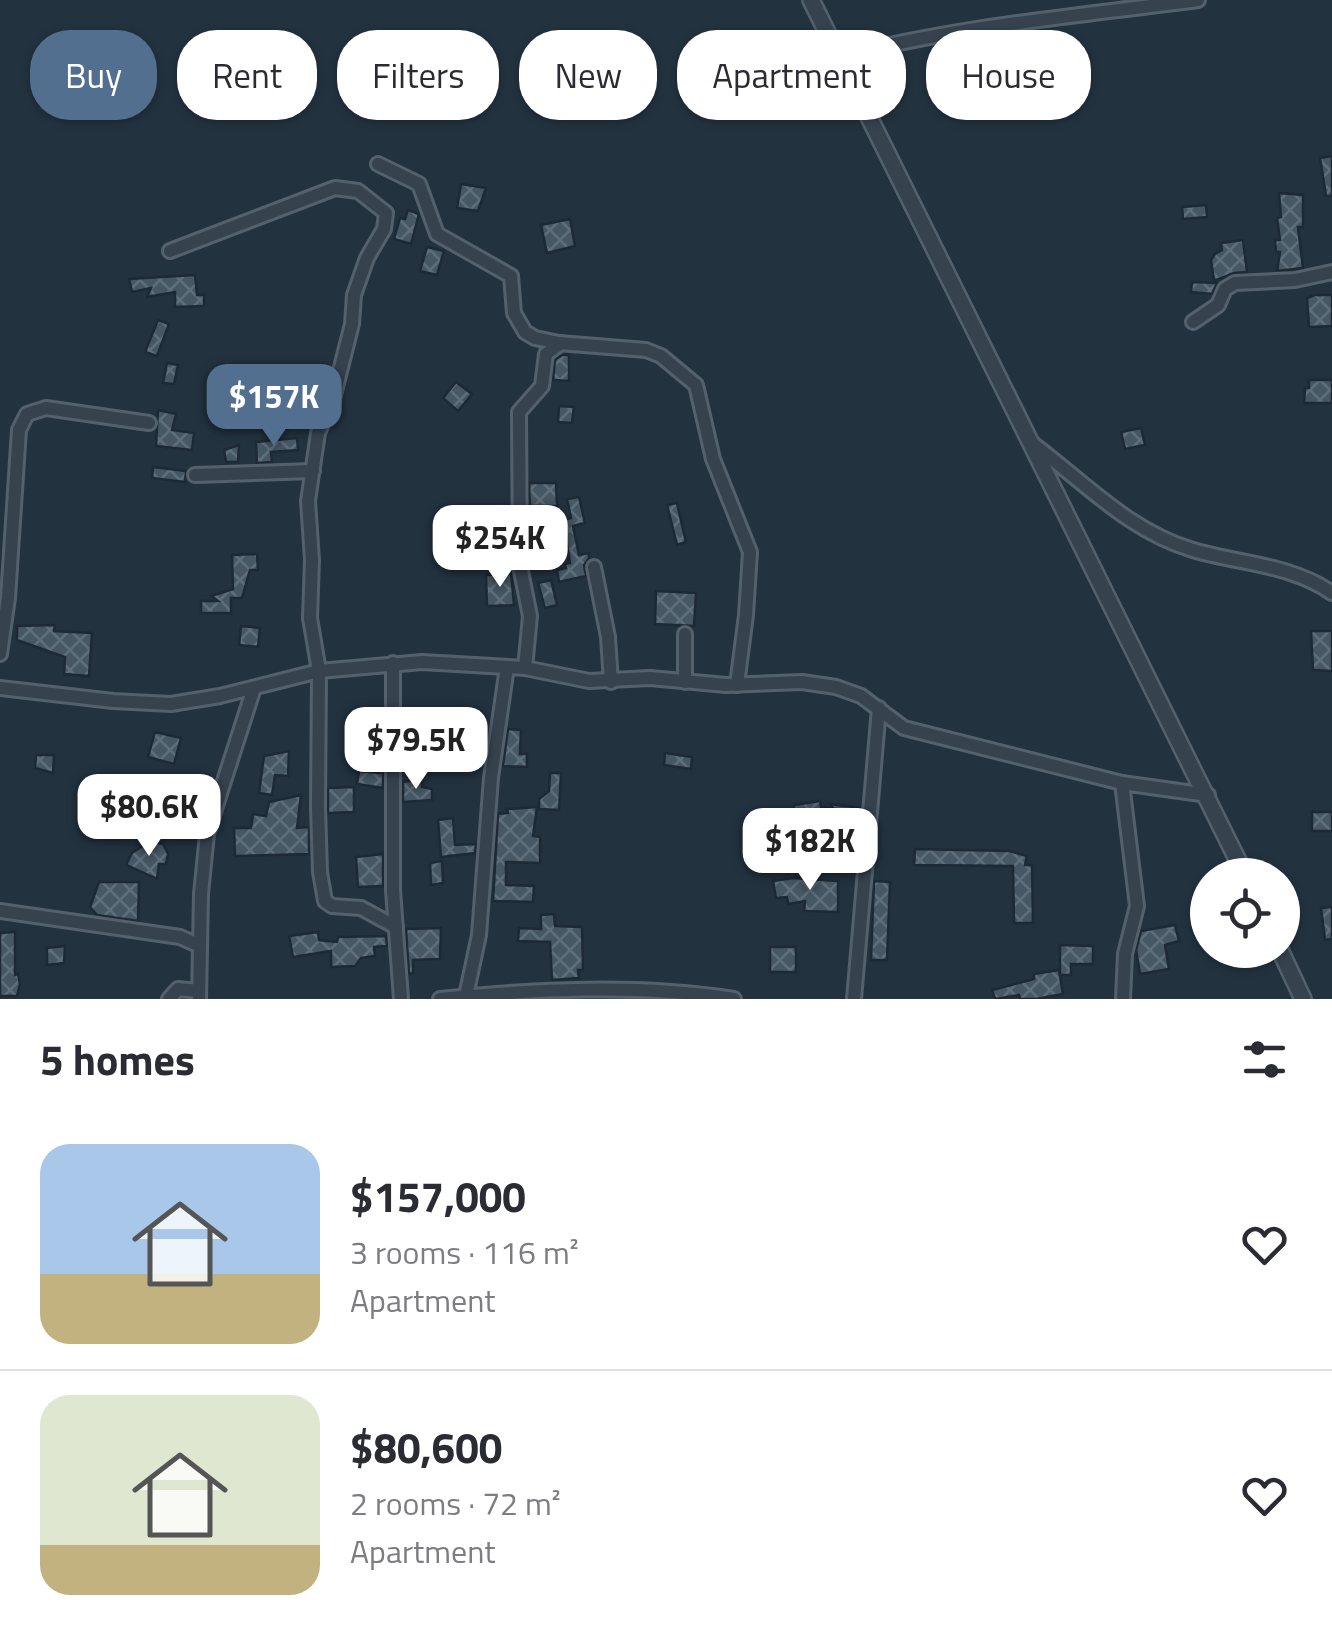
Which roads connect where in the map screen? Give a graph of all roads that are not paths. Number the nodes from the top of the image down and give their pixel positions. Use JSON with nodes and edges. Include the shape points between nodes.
{"nodes":[{"id":1,"x":811,"y":0,"type":"edge"},
{"id":2,"x":1198,"y":0,"type":"edge"},
{"id":3,"x":1136,"y":3,"type":"edge"},
{"id":4,"x":826,"y":30,"type":"edge"},
{"id":5,"x":906,"y":41,"type":"edge"},
{"id":6,"x":871,"y":120,"type":"edge"},
{"id":7,"x":378,"y":164,"type":"dead end"},
{"id":8,"x":170,"y":251,"type":"dead end"},
{"id":9,"x":1332,"y":272,"type":"edge"},
{"id":10,"x":1193,"y":322,"type":"dead end"},
{"id":11,"x":561,"y":344,"type":"junction"},
{"id":12,"x":149,"y":423,"type":"dead end"},
{"id":13,"x":1031,"y":442,"type":"junction"},
{"id":14,"x":313,"y":471,"type":"junction"},
{"id":15,"x":194,"y":474,"type":"dead end"},
{"id":16,"x":594,"y":567,"type":"dead end"},
{"id":17,"x":1332,"y":594,"type":"edge"},
{"id":18,"x":685,"y":634,"type":"dead end"},
{"id":19,"x":0,"y":654,"type":"edge"},
{"id":20,"x":393,"y":664,"type":"junction"},
{"id":21,"x":507,"y":666,"type":"junction"},
{"id":22,"x":525,"y":668,"type":"junction"},
{"id":23,"x":318,"y":671,"type":"junction"},
{"id":24,"x":610,"y":682,"type":"junction"},
{"id":25,"x":685,"y":682,"type":"junction"},
{"id":26,"x":736,"y":684,"type":"junction"},
{"id":27,"x":0,"y":688,"type":"edge"},
{"id":28,"x":254,"y":688,"type":"junction"},
{"id":29,"x":879,"y":708,"type":"junction"},
{"id":30,"x":1122,"y":784,"type":"junction"},
{"id":31,"x":1208,"y":795,"type":"junction"},
{"id":32,"x":1237,"y":858,"type":"edge"},
{"id":33,"x":0,"y":911,"type":"edge"},
{"id":34,"x":396,"y":927,"type":"junction"},
{"id":35,"x":200,"y":946,"type":"junction"},
{"id":36,"x":1288,"y":968,"type":"edge"},
{"id":37,"x":199,"y":995,"type":"edge"},
{"id":38,"x":466,"y":996,"type":"edge"},
{"id":39,"x":531,"y":996,"type":"edge"},
{"id":40,"x":169,"y":999,"type":"edge"},
{"id":41,"x":401,"y":999,"type":"edge"},
{"id":42,"x":440,"y":999,"type":"edge"},
{"id":43,"x":734,"y":999,"type":"edge"},
{"id":44,"x":854,"y":999,"type":"edge"},
{"id":45,"x":1123,"y":999,"type":"edge"},
{"id":46,"x":1303,"y":999,"type":"edge"}],
"edges":[{"from":1,"to":4,"type":"street"},
{"from":2,"to":3,"type":"street"},
{"from":3,"to":5,"type":"street"},
{"from":6,"to":13,"type":"street"},
{"from":7,"to":11,"type":"street","via":[[418,183],[440,237],[511,276],[514,313],[525,332]]},
{"from":8,"to":14,"type":"street","via":[[335,188],[358,191],[384,210],[384,228],[354,295]]},
{"from":9,"to":10,"type":"street","via":[[1235,283]]},
{"from":11,"to":22,"type":"street","via":[[545,356],[542,386],[519,412],[520,566],[530,616]]},
{"from":11,"to":26,"type":"street","via":[[646,350],[696,384],[713,459],[750,552]]},
{"from":12,"to":19,"type":"street","via":[[46,408],[27,414],[19,430]]},
{"from":13,"to":17,"type":"street","via":[[1094,495],[1163,538],[1269,566]]},
{"from":13,"to":31,"type":"street"},
{"from":14,"to":15,"type":"street"},
{"from":14,"to":23,"type":"street","via":[[310,618]]},
{"from":16,"to":24,"type":"street"},
{"from":18,"to":25,"type":"street"},
{"from":20,"to":21,"type":"street"},
{"from":20,"to":23,"type":"street"},
{"from":20,"to":34,"type":"street"},
{"from":21,"to":22,"type":"street"},
{"from":21,"to":38,"type":"street","via":[[479,935]]},
{"from":22,"to":24,"type":"street"},
{"from":23,"to":28,"type":"street"},
{"from":23,"to":34,"type":"street","via":[[326,904],[362,908]]},
{"from":24,"to":25,"type":"street"},
{"from":25,"to":26,"type":"street"},
{"from":26,"to":29,"type":"street","via":[[836,687]]},
{"from":27,"to":28,"type":"street","via":[[171,704]]},
{"from":28,"to":35,"type":"street","via":[[208,829]]},
{"from":29,"to":30,"type":"street","via":[[904,728]]},
{"from":29,"to":44,"type":"street"},
{"from":30,"to":31,"type":"street"},
{"from":30,"to":45,"type":"street","via":[[1137,906]]},
{"from":31,"to":32,"type":"street"},
{"from":33,"to":35,"type":"street","via":[[180,937]]},
{"from":34,"to":41,"type":"street"},
{"from":35,"to":37,"type":"street"},
{"from":36,"to":46,"type":"street"},
{"from":37,"to":40,"type":"street","via":[[178,989]]},
{"from":38,"to":39,"type":"street"},
{"from":38,"to":42,"type":"street"},
{"from":39,"to":43,"type":"street","via":[[682,991]]}]}
